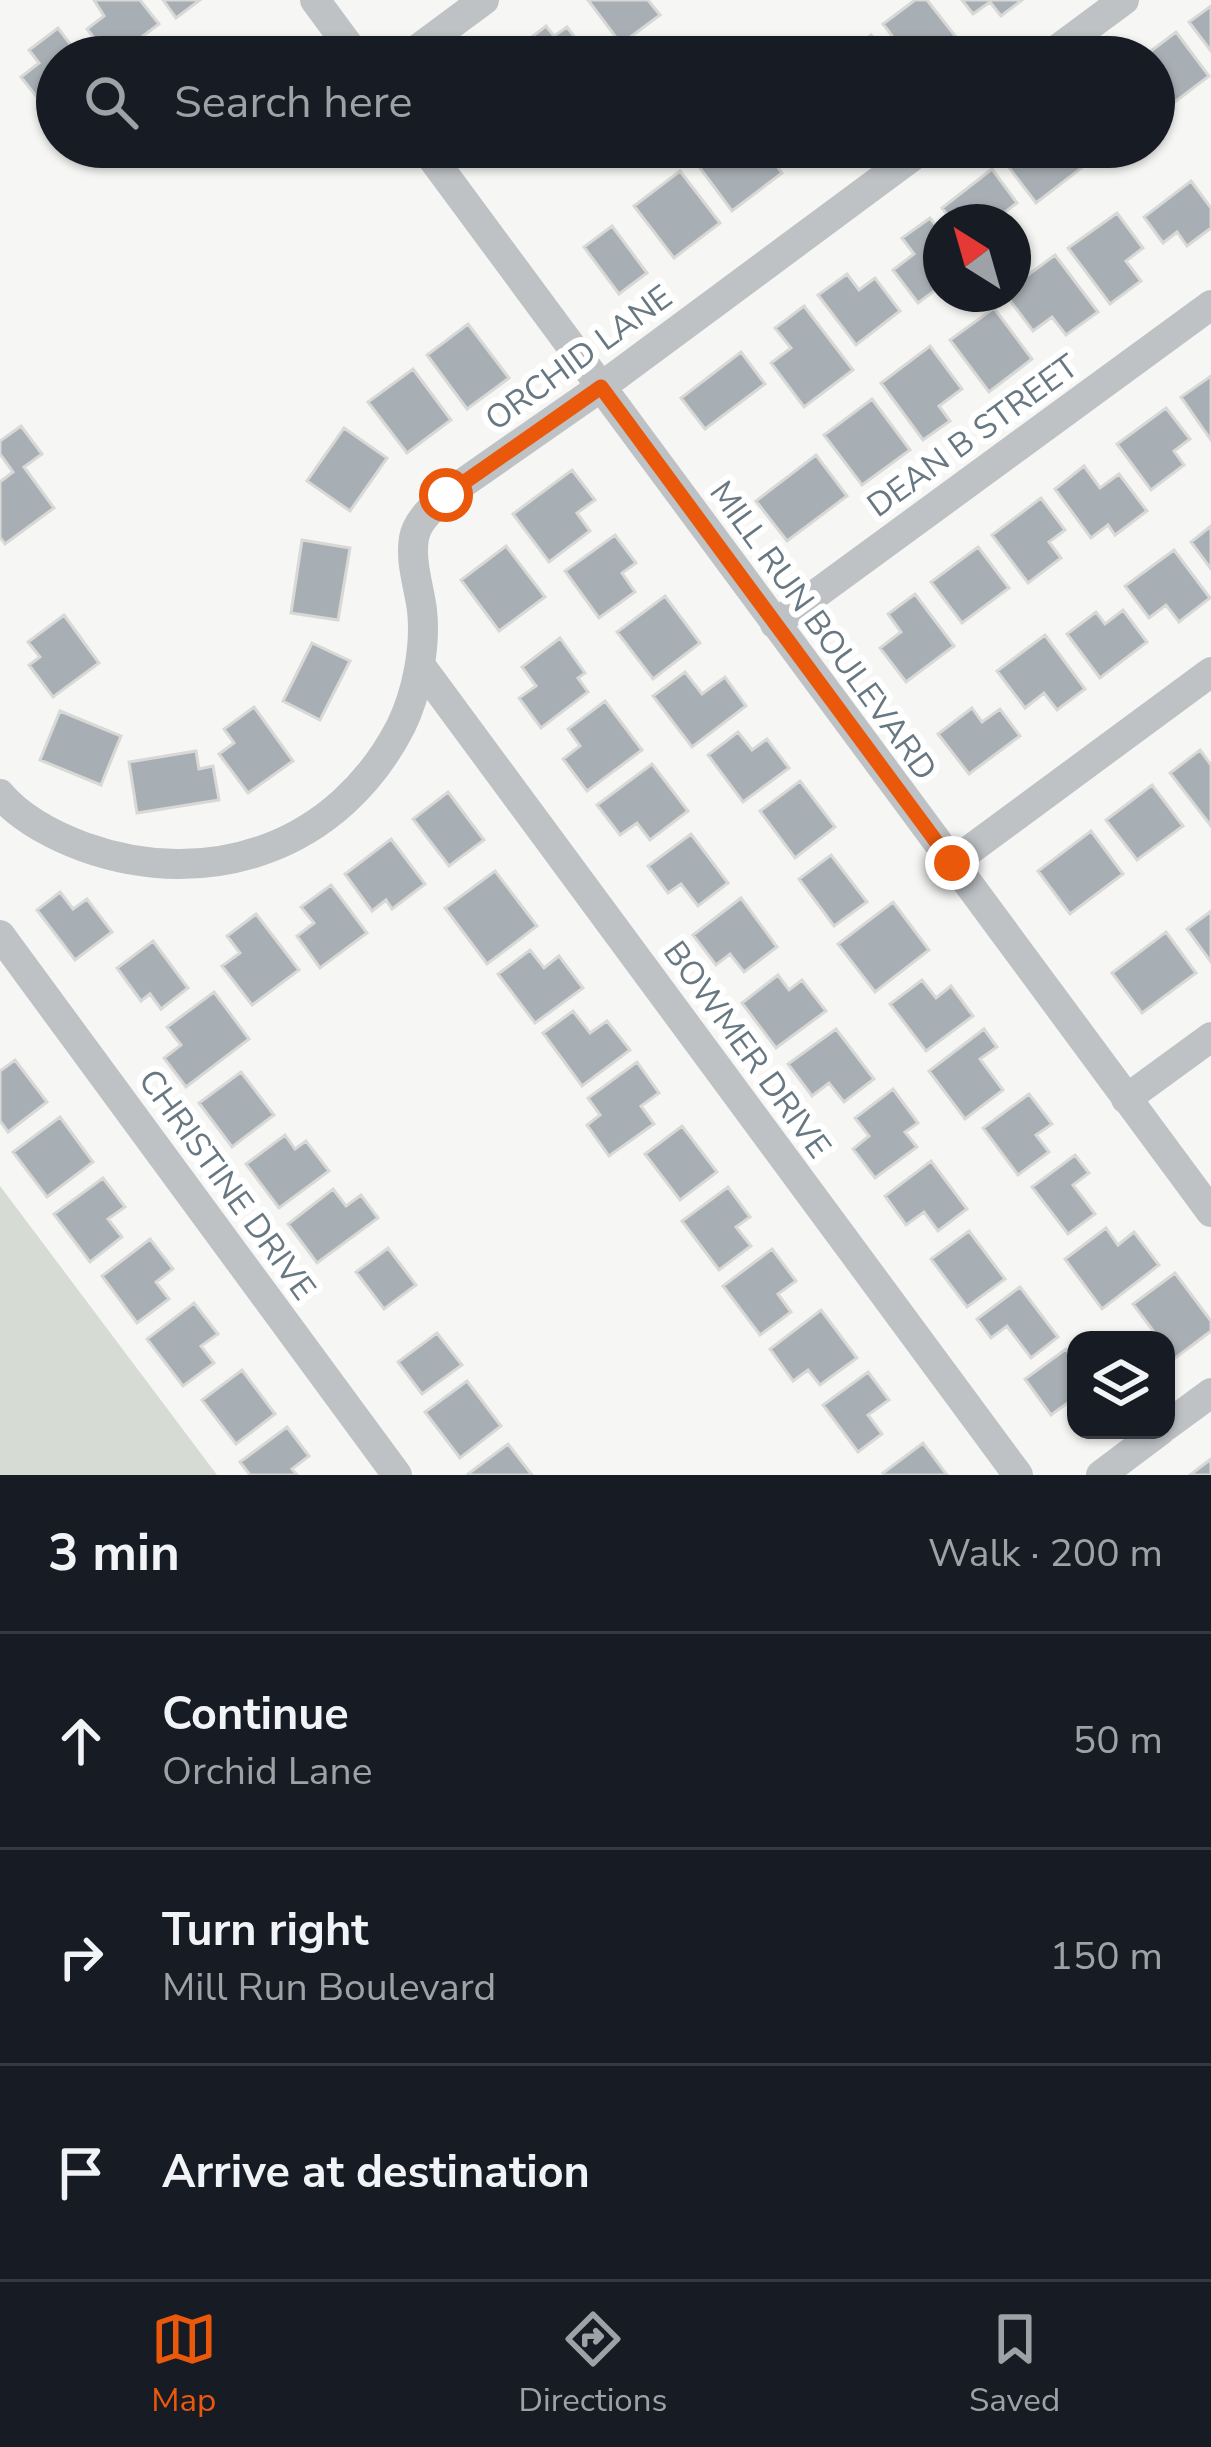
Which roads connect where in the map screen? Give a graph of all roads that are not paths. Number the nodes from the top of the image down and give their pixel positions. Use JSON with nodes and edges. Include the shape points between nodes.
{"nodes":[{"id":1,"x":315,"y":0,"type":"edge"},
{"id":2,"x":484,"y":0,"type":"edge"},
{"id":3,"x":1124,"y":0,"type":"edge"},
{"id":4,"x":342,"y":36,"type":"edge"},
{"id":5,"x":435,"y":36,"type":"edge"},
{"id":6,"x":1075,"y":36,"type":"edge"},
{"id":7,"x":439,"y":168,"type":"edge"},
{"id":8,"x":897,"y":168,"type":"edge"},
{"id":9,"x":1211,"y":304,"type":"edge"},
{"id":10,"x":601,"y":387,"type":"junction"},
{"id":11,"x":775,"y":624,"type":"junction"},
{"id":12,"x":420,"y":665,"type":"junction"},
{"id":13,"x":1211,"y":672,"type":"edge"},
{"id":14,"x":2,"y":803,"type":"edge"},
{"id":15,"x":952,"y":863,"type":"junction"},
{"id":16,"x":0,"y":935,"type":"edge"},
{"id":17,"x":1211,"y":1036,"type":"edge"},
{"id":18,"x":1126,"y":1099,"type":"junction"},
{"id":19,"x":1211,"y":1212,"type":"edge"},
{"id":20,"x":1211,"y":1393,"type":"edge"},
{"id":21,"x":1175,"y":1420,"type":"edge"},
{"id":22,"x":1149,"y":1439,"type":"edge"},
{"id":23,"x":398,"y":1475,"type":"edge"},
{"id":24,"x":1018,"y":1475,"type":"edge"},
{"id":25,"x":1101,"y":1475,"type":"edge"}],
"edges":[{"from":1,"to":4,"type":"street"},
{"from":2,"to":5,"type":"street"},
{"from":3,"to":6,"type":"street"},
{"from":7,"to":10,"type":"street","name":"MILL RUN BOULEVARD"},
{"from":8,"to":10,"type":"street","name":"ORCHID LANE"},
{"from":9,"to":11,"type":"street","name":"DEAN B STREET"},
{"from":10,"to":11,"type":"street","name":"MILL RUN BOULEVARD"},
{"from":10,"to":12,"type":"street","name":"ORCHID LANE","via":[[426,514],[414,534]]},
{"from":11,"to":15,"type":"street","name":"MILL RUN BOULEVARD"},
{"from":12,"to":14,"type":"street","name":"ORCHID LANE","via":[[380,761],[282,844],[196,866],[148,864],[60,838]]},
{"from":12,"to":24,"type":"street","name":"BOWMER DRIVE"},
{"from":13,"to":15,"type":"street"},
{"from":15,"to":18,"type":"street","name":"MILL RUN BOULEVARD"},
{"from":16,"to":23,"type":"street","name":"CHRISTINE DRIVE"},
{"from":17,"to":18,"type":"street"},
{"from":18,"to":19,"type":"street","name":"MILL RUN BOULEVARD"},
{"from":20,"to":21,"type":"street"},
{"from":22,"to":25,"type":"street"}]}
